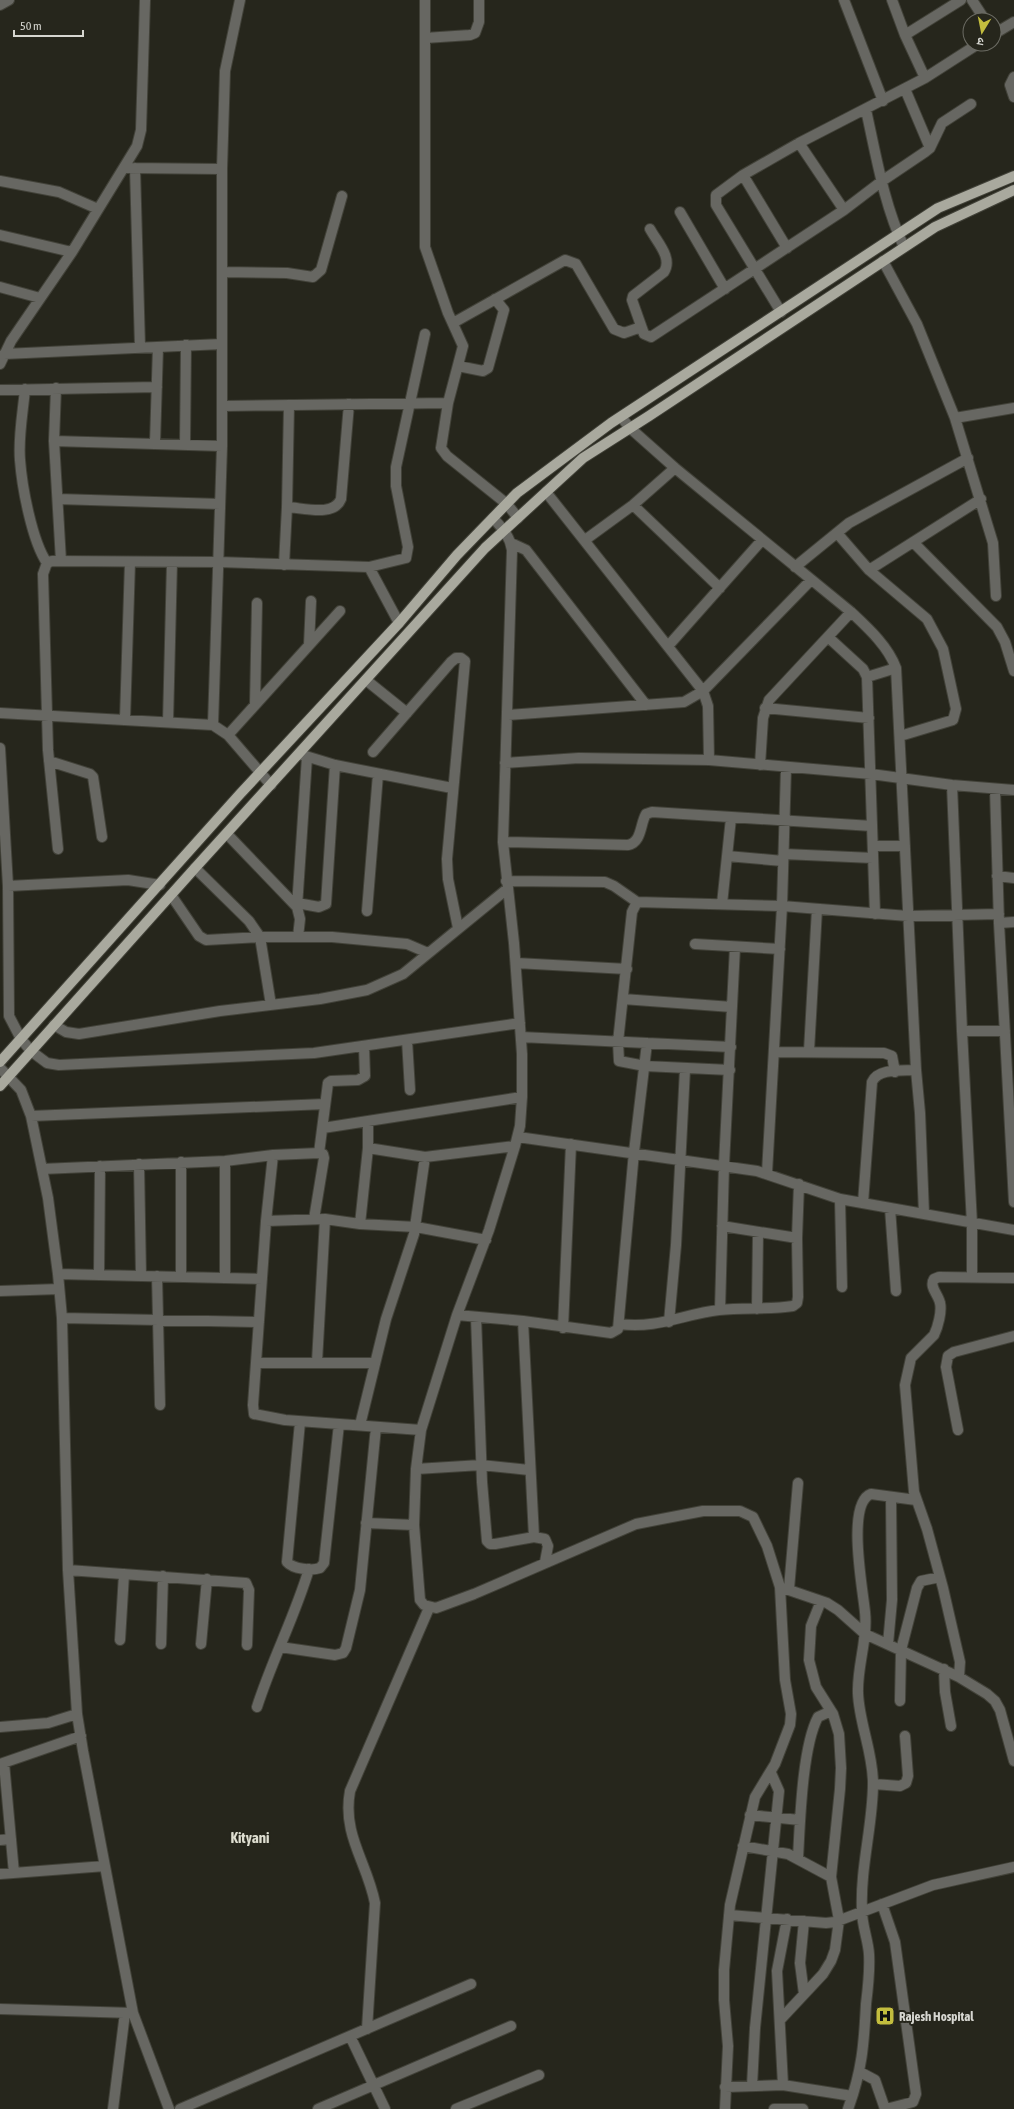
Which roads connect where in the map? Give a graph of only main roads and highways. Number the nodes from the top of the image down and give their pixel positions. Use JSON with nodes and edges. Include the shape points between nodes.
{"nodes":[{"id":1,"x":1014,"y":176,"type":"edge"},
{"id":2,"x":1014,"y":190,"type":"edge"},
{"id":3,"x":1,"y":1058,"type":"edge"},
{"id":4,"x":0,"y":1086,"type":"edge"}],
"edges":[{"from":1,"to":3,"type":"main road","via":[[938,208],[621,417],[517,493],[457,555],[399,623]]},
{"from":2,"to":4,"type":"main road","via":[[936,227],[583,458],[485,548],[366,680],[303,756],[271,785],[226,834]]}]}
